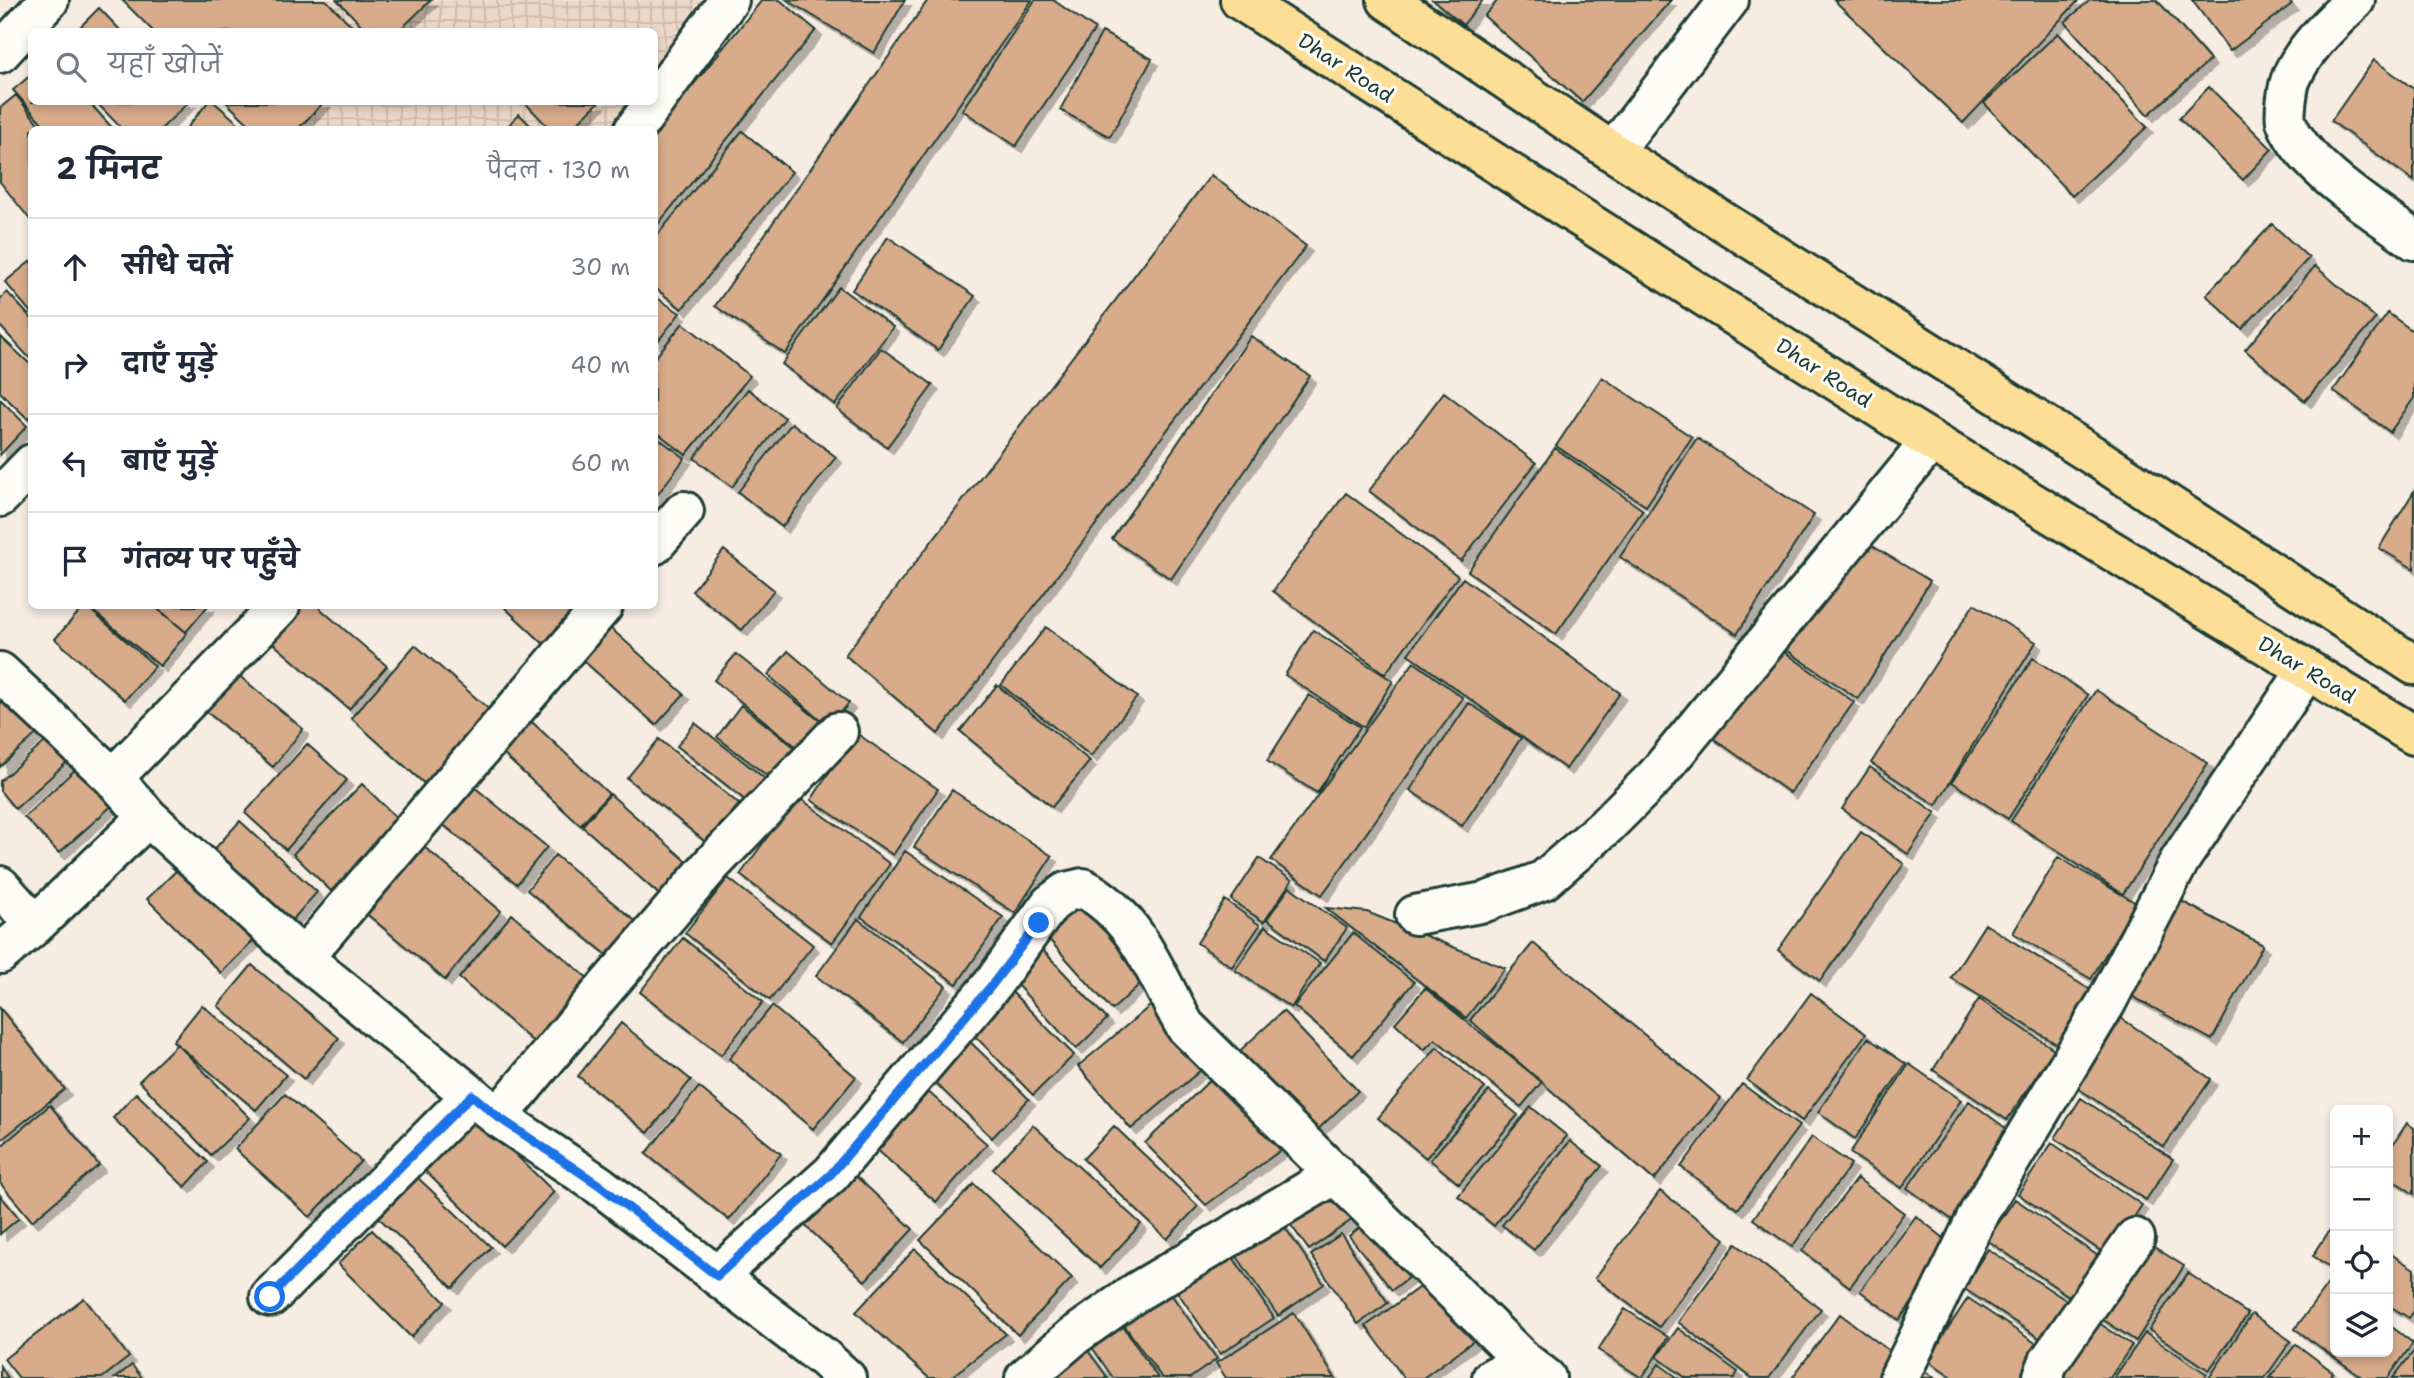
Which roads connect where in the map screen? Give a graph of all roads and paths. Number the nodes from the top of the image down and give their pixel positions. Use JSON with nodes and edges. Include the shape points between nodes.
{"nodes":[{"id":1,"x":49,"y":0,"type":"edge"},
{"id":2,"x":729,"y":0,"type":"edge"},
{"id":3,"x":1240,"y":0,"type":"edge"},
{"id":4,"x":1387,"y":0,"type":"edge"},
{"id":5,"x":1729,"y":0,"type":"edge"},
{"id":6,"x":2355,"y":0,"type":"edge"},
{"id":7,"x":0,"y":52,"type":"edge"},
{"id":8,"x":658,"y":97,"type":"edge"},
{"id":9,"x":652,"y":105,"type":"edge"},
{"id":10,"x":637,"y":126,"type":"edge"},
{"id":11,"x":1613,"y":152,"type":"junction"},
{"id":12,"x":2414,"y":240,"type":"edge"},
{"id":13,"x":1931,"y":441,"type":"junction"},
{"id":14,"x":28,"y":468,"type":"edge"},
{"id":15,"x":0,"y":497,"type":"edge"},
{"id":16,"x":684,"y":511,"type":"dead end"},
{"id":17,"x":658,"y":540,"type":"edge"},
{"id":18,"x":277,"y":609,"type":"edge"},
{"id":19,"x":600,"y":609,"type":"edge"},
{"id":20,"x":2414,"y":665,"type":"edge"},
{"id":21,"x":2307,"y":670,"type":"junction"},
{"id":22,"x":0,"y":672,"type":"edge"},
{"id":23,"x":838,"y":732,"type":"dead end"},
{"id":24,"x":2414,"y":735,"type":"edge"},
{"id":25,"x":113,"y":778,"type":"junction"},
{"id":26,"x":148,"y":817,"type":"junction"},
{"id":27,"x":0,"y":886,"type":"edge"},
{"id":28,"x":1415,"y":915,"type":"dead end"},
{"id":29,"x":35,"y":925,"type":"junction"},
{"id":30,"x":0,"y":954,"type":"edge"},
{"id":31,"x":303,"y":958,"type":"junction"},
{"id":32,"x":485,"y":1106,"type":"junction"},
{"id":33,"x":1336,"y":1174,"type":"junction"},
{"id":34,"x":2135,"y":1238,"type":"dead end"},
{"id":35,"x":717,"y":1276,"type":"junction"},
{"id":36,"x":270,"y":1297,"type":"dead end"},
{"id":37,"x":1521,"y":1372,"type":"edge"},
{"id":38,"x":846,"y":1378,"type":"edge"},
{"id":39,"x":1025,"y":1378,"type":"edge"},
{"id":40,"x":1899,"y":1378,"type":"edge"},
{"id":41,"x":2045,"y":1378,"type":"edge"}],
"edges":[{"from":1,"to":7,"type":"street"},
{"from":2,"to":8,"type":"street"},
{"from":3,"to":13,"type":"main road","name":"Dhar Road"},
{"from":4,"to":11,"type":"main road"},
{"from":5,"to":11,"type":"street"},
{"from":6,"to":12,"type":"street","via":[[2314,41],[2291,80],[2285,119],[2305,154]]},
{"from":9,"to":10,"type":"street"},
{"from":11,"to":20,"type":"main road"},
{"from":13,"to":21,"type":"main road","name":"Dhar Road"},
{"from":13,"to":28,"type":"street","via":[[1656,776],[1605,827],[1544,880],[1485,901]]},
{"from":14,"to":15,"type":"street"},
{"from":16,"to":17,"type":"street"},
{"from":18,"to":25,"type":"street"},
{"from":19,"to":31,"type":"street"},
{"from":21,"to":24,"type":"main road","name":"Dhar Road"},
{"from":21,"to":40,"type":"street","via":[[2180,860],[2106,1003],[1980,1211]]},
{"from":22,"to":25,"type":"street"},
{"from":23,"to":32,"type":"street","via":[[711,865],[590,1006]]},
{"from":25,"to":26,"type":"street"},
{"from":26,"to":29,"type":"street"},
{"from":26,"to":31,"type":"street"},
{"from":27,"to":29,"type":"street"},
{"from":29,"to":30,"type":"street"},
{"from":31,"to":32,"type":"street"},
{"from":32,"to":35,"type":"street","via":[[599,1185]]},
{"from":32,"to":36,"type":"street"},
{"from":33,"to":35,"type":"street","via":[[1185,1026],[1156,968],[1125,921],[1083,888],[1066,892],[1050,904],[992,985],[831,1174]]},
{"from":33,"to":37,"type":"street"},
{"from":33,"to":39,"type":"street","via":[[1138,1291]]},
{"from":34,"to":41,"type":"street","via":[[2049,1361]]},
{"from":35,"to":38,"type":"street"}]}
